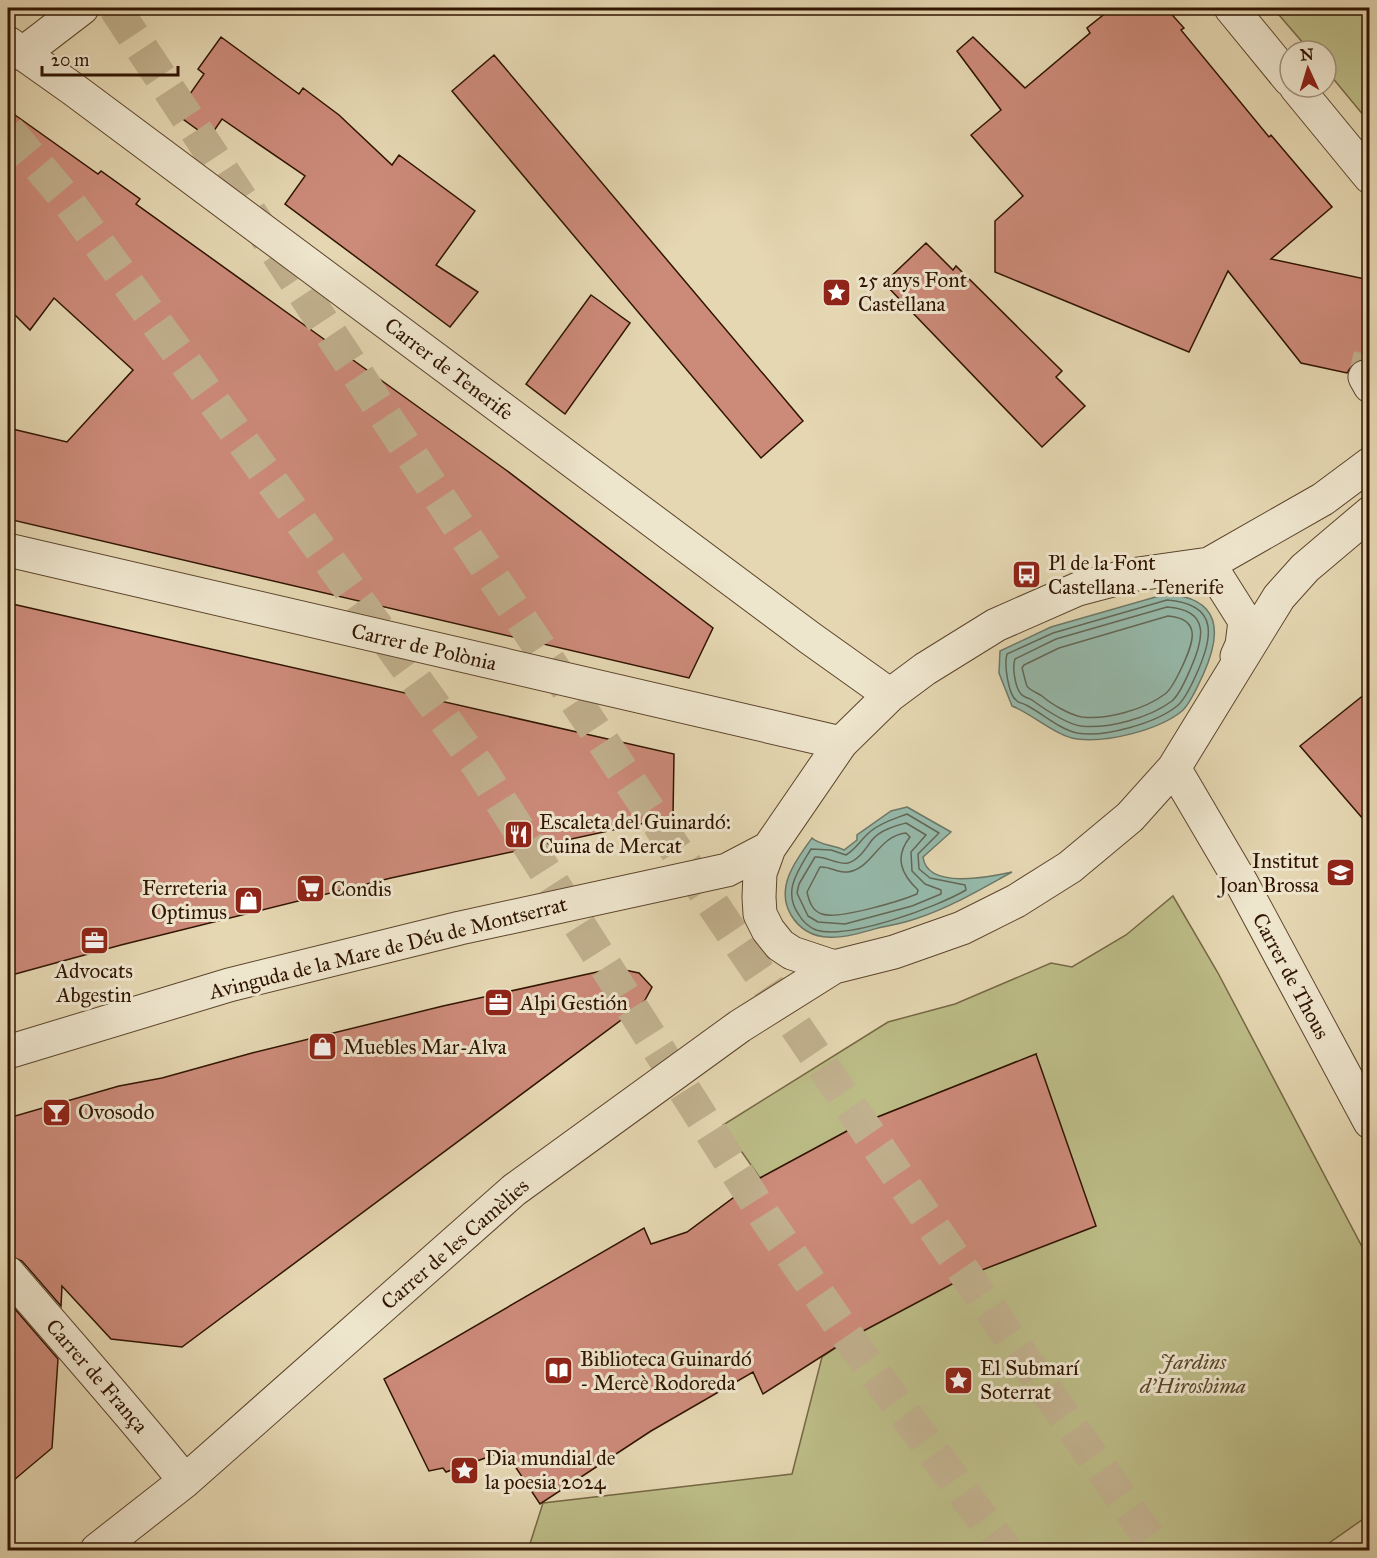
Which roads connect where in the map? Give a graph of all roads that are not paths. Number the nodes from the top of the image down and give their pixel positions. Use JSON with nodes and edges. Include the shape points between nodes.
{"nodes":[{"id":1,"x":81,"y":8,"type":"edge"},
{"id":2,"x":1231,"y":8,"type":"edge"},
{"id":3,"x":15,"y":49,"type":"edge"},
{"id":4,"x":1278,"y":65,"type":"edge"},
{"id":5,"x":1306,"y":99,"type":"edge"},
{"id":6,"x":1370,"y":177,"type":"edge"},
{"id":7,"x":1370,"y":464,"type":"edge"},
{"id":8,"x":1370,"y":513,"type":"edge"},
{"id":9,"x":8,"y":550,"type":"edge"},
{"id":10,"x":1209,"y":564,"type":"junction"},
{"id":11,"x":1227,"y":679,"type":"junction"},
{"id":12,"x":890,"y":695,"type":"junction"},
{"id":13,"x":841,"y":743,"type":"junction"},
{"id":14,"x":1174,"y":768,"type":"junction"},
{"id":15,"x":769,"y":848,"type":"junction"},
{"id":16,"x":834,"y":967,"type":"junction"},
{"id":17,"x":8,"y":1052,"type":"edge"},
{"id":18,"x":1370,"y":1122,"type":"edge"},
{"id":19,"x":8,"y":1273,"type":"edge"},
{"id":20,"x":185,"y":1481,"type":"junction"},
{"id":21,"x":98,"y":1551,"type":"edge"}],
"edges":[{"from":1,"to":3,"type":"street"},
{"from":2,"to":4,"type":"street"},
{"from":3,"to":12,"type":"street","name":"Carrer de Tenerife"},
{"from":5,"to":6,"type":"street"},
{"from":7,"to":10,"type":"street","via":[[1306,510]]},
{"from":8,"to":11,"type":"street","via":[[1305,568],[1279,597]]},
{"from":9,"to":13,"type":"street","name":"Carrer de Polònia"},
{"from":10,"to":11,"type":"street","via":[[1245,621],[1242,645]]},
{"from":10,"to":12,"type":"street","via":[[1131,575],[1077,589],[996,626]]},
{"from":11,"to":14,"type":"street"},
{"from":12,"to":13,"type":"street"},
{"from":13,"to":15,"type":"street"},
{"from":14,"to":16,"type":"street","via":[[1130,817],[1070,867],[1016,901],[962,928],[894,952]]},
{"from":14,"to":18,"type":"street","name":"Carrer de Thous","via":[[1236,872]]},
{"from":15,"to":16,"type":"street","via":[[760,873],[759,897],[760,915],[768,930],[792,953]]},
{"from":15,"to":17,"type":"street","name":"Avinguda de la Mare de Déu de Montserrat","via":[[726,870],[460,928],[229,985]]},
{"from":16,"to":20,"type":"street","name":"Carrer de les Camèlies","via":[[740,1026],[514,1190]]},
{"from":19,"to":20,"type":"street","name":"Carrer de França"},
{"from":20,"to":21,"type":"street","name":"Carrer de les Camèlies"}]}
